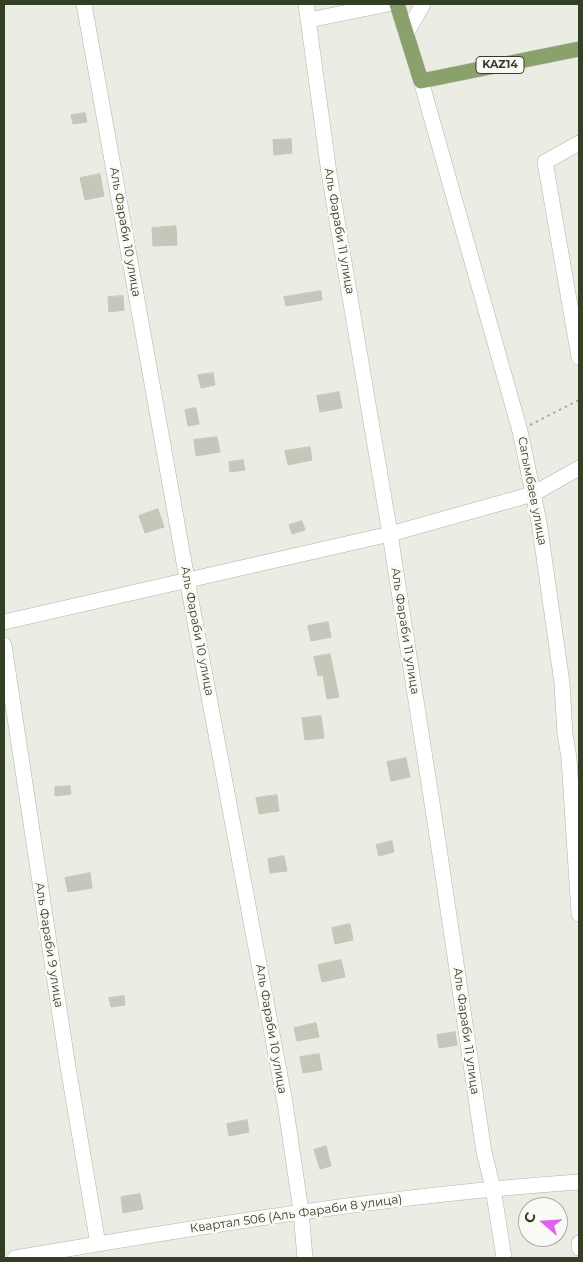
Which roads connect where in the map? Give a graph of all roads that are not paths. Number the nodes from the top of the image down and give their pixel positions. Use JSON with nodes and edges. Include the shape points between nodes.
{"nodes":[{"id":1,"x":84,"y":4,"type":"edge"},
{"id":2,"x":306,"y":4,"type":"edge"},
{"id":3,"x":388,"y":4,"type":"edge"},
{"id":4,"x":397,"y":4,"type":"edge"},
{"id":5,"x":423,"y":4,"type":"edge"},
{"id":6,"x":308,"y":20,"type":"junction"},
{"id":7,"x":406,"y":34,"type":"junction"},
{"id":8,"x":578,"y":51,"type":"edge"},
{"id":9,"x":421,"y":81,"type":"junction"},
{"id":10,"x":579,"y":143,"type":"edge"},
{"id":11,"x":579,"y":357,"type":"edge"},
{"id":12,"x":579,"y":468,"type":"edge"},
{"id":13,"x":533,"y":494,"type":"junction"},
{"id":14,"x":390,"y":534,"type":"junction"},
{"id":15,"x":187,"y":579,"type":"junction"},
{"id":16,"x":4,"y":622,"type":"edge"},
{"id":17,"x":4,"y":645,"type":"edge"},
{"id":18,"x":565,"y":734,"type":"junction"},
{"id":19,"x":579,"y":745,"type":"edge"},
{"id":20,"x":579,"y":914,"type":"edge"},
{"id":21,"x":579,"y":1182,"type":"edge"},
{"id":22,"x":492,"y":1188,"type":"junction"},
{"id":23,"x":301,"y":1212,"type":"junction"},
{"id":24,"x":579,"y":1243,"type":"edge"},
{"id":25,"x":579,"y":1248,"type":"edge"},
{"id":26,"x":91,"y":1249,"type":"edge"},
{"id":27,"x":15,"y":1258,"type":"edge"},
{"id":28,"x":305,"y":1258,"type":"edge"},
{"id":29,"x":504,"y":1258,"type":"edge"}],
"edges":[{"from":1,"to":15,"type":"street","name":"Аль Фараби 10 улица"},
{"from":2,"to":6,"type":"street","name":"Аль Фараби 11 улица"},
{"from":3,"to":6,"type":"street"},
{"from":4,"to":7,"type":"main road"},
{"from":5,"to":7,"type":"street"},
{"from":6,"to":14,"type":"street","name":"Аль Фараби 11 улица","via":[[329,173]]},
{"from":7,"to":9,"type":"main road"},
{"from":8,"to":9,"type":"main road","number":"KAZ14"},
{"from":9,"to":13,"type":"street","name":"Сагымбаев улица","via":[[520,430]]},
{"from":10,"to":11,"type":"street","via":[[545,162]]},
{"from":12,"to":13,"type":"street"},
{"from":13,"to":14,"type":"street"},
{"from":13,"to":18,"type":"street","name":"Сагымбаев улица","via":[[562,683]]},
{"from":14,"to":15,"type":"street"},
{"from":14,"to":22,"type":"street","name":"Аль Фараби 11 улица"},
{"from":15,"to":16,"type":"street"},
{"from":15,"to":23,"type":"street","name":"Аль Фараби 10 улица","via":[[259,958]]},
{"from":17,"to":26,"type":"street","name":"Аль Фараби 9 улица","via":[[67,1060]]},
{"from":18,"to":19,"type":"street"},
{"from":18,"to":20,"type":"street","name":"Сагымбаев улица"},
{"from":21,"to":22,"type":"street","name":"Квартал 506 (Аль Фараби 8 улица)"},
{"from":22,"to":23,"type":"street","name":"Квартал 506 (Аль Фараби 8 улица)"},
{"from":22,"to":29,"type":"street","name":"Аль Фараби 11 улица"},
{"from":23,"to":26,"type":"street","name":"Квартал 506 (Аль Фараби 8 улица)"},
{"from":23,"to":28,"type":"street","name":"Аль Фараби 10 улица"},
{"from":24,"to":25,"type":"street"},
{"from":26,"to":27,"type":"street","name":"Квартал 506 (Аль Фараби 8 улица)"}]}
